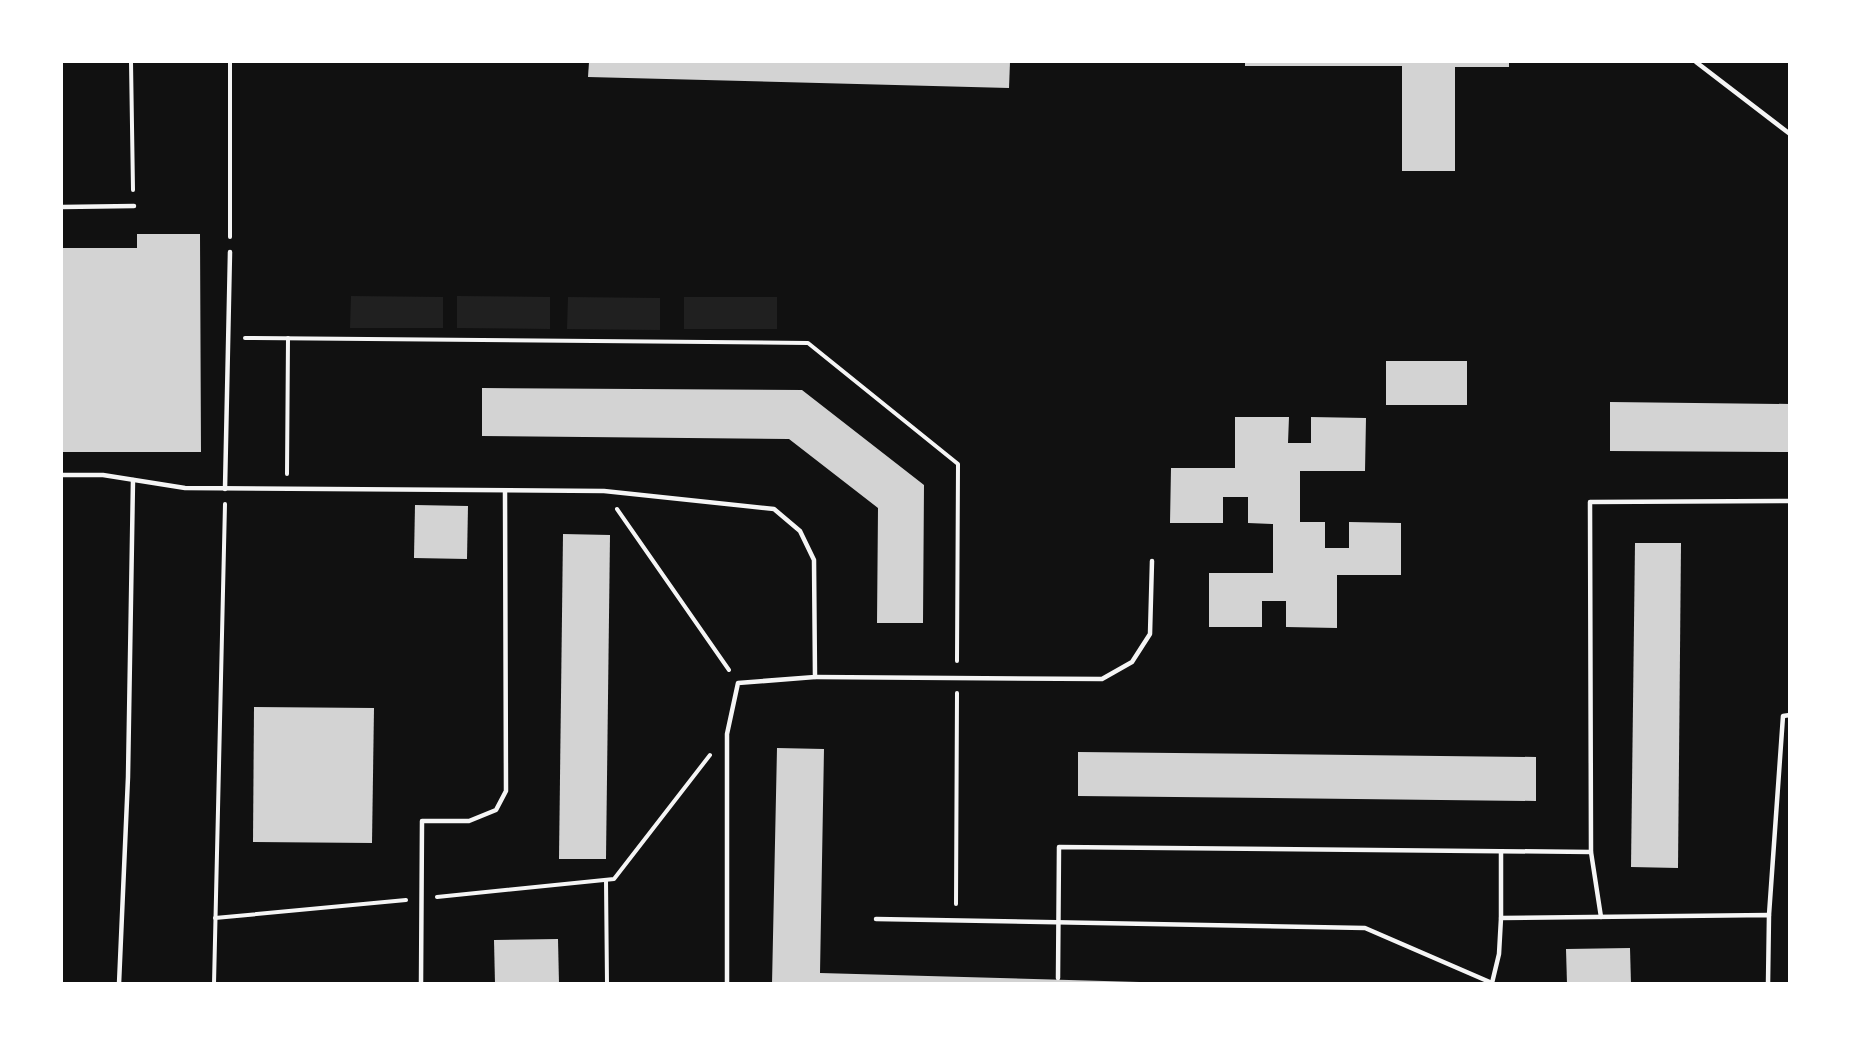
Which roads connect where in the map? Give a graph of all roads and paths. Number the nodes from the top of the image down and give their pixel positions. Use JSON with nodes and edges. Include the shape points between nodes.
{"nodes":[{"id":1,"x":131,"y":62,"type":"edge"},
{"id":2,"x":230,"y":62,"type":"edge"},
{"id":3,"x":1696,"y":62,"type":"edge"},
{"id":4,"x":1790,"y":134,"type":"edge"},
{"id":5,"x":134,"y":206,"type":"joint"},
{"id":6,"x":62,"y":207,"type":"edge"},
{"id":7,"x":230,"y":252,"type":"joint"},
{"id":8,"x":230,"y":338,"type":"junction"},
{"id":9,"x":288,"y":338,"type":"junction"},
{"id":10,"x":62,"y":475,"type":"edge"},
{"id":11,"x":134,"y":480,"type":"junction"},
{"id":12,"x":225,"y":489,"type":"junction"},
{"id":13,"x":287,"y":490,"type":"junction"},
{"id":14,"x":604,"y":491,"type":"junction"},
{"id":15,"x":505,"y":492,"type":"junction"},
{"id":16,"x":1790,"y":501,"type":"edge"},
{"id":17,"x":1152,"y":561,"type":"dead end"},
{"id":18,"x":815,"y":677,"type":"junction"},
{"id":19,"x":957,"y":678,"type":"junction"},
{"id":20,"x":738,"y":683,"type":"junction"},
{"id":21,"x":1790,"y":715,"type":"edge"},
{"id":22,"x":727,"y":734,"type":"junction"},
{"id":23,"x":1501,"y":852,"type":"junction"},
{"id":24,"x":1591,"y":852,"type":"junction"},
{"id":25,"x":606,"y":880,"type":"junction"},
{"id":26,"x":421,"y":898,"type":"junction"},
{"id":27,"x":1769,"y":915,"type":"junction"},
{"id":28,"x":1601,"y":917,"type":"junction"},
{"id":29,"x":215,"y":918,"type":"junction"},
{"id":30,"x":1501,"y":918,"type":"junction"},
{"id":31,"x":876,"y":919,"type":"dead end"},
{"id":32,"x":956,"y":920,"type":"junction"},
{"id":33,"x":1059,"y":922,"type":"junction"},
{"id":34,"x":1058,"y":978,"type":"dead end"},
{"id":35,"x":1492,"y":983,"type":"edge"},
{"id":36,"x":119,"y":984,"type":"edge"},
{"id":37,"x":214,"y":984,"type":"edge"},
{"id":38,"x":421,"y":984,"type":"edge"},
{"id":39,"x":607,"y":984,"type":"edge"},
{"id":40,"x":728,"y":984,"type":"edge"},
{"id":41,"x":1768,"y":984,"type":"edge"}],
"edges":[{"from":1,"to":5,"type":"path"},
{"from":2,"to":7,"type":"path"},
{"from":3,"to":4,"type":"lane"},
{"from":5,"to":6,"type":"lane"},
{"from":7,"to":8,"type":"lane"},
{"from":8,"to":9,"type":"path"},
{"from":8,"to":12,"type":"lane"},
{"from":9,"to":13,"type":"path"},
{"from":9,"to":19,"type":"path","via":[[808,343],[958,464]]},
{"from":10,"to":11,"type":"lane"},
{"from":11,"to":12,"type":"lane","via":[[185,489]]},
{"from":11,"to":36,"type":"lane"},
{"from":12,"to":13,"type":"lane"},
{"from":12,"to":29,"type":"path"},
{"from":13,"to":15,"type":"lane"},
{"from":14,"to":15,"type":"lane"},
{"from":14,"to":18,"type":"lane","via":[[774,509],[800,531],[814,560]]},
{"from":14,"to":20,"type":"path"},
{"from":15,"to":26,"type":"lane","via":[[506,791],[496,810],[469,821],[422,821]]},
{"from":16,"to":24,"type":"lane","via":[[1590,502]]},
{"from":17,"to":19,"type":"lane","via":[[1150,634],[1132,662],[1102,679]]},
{"from":18,"to":19,"type":"lane"},
{"from":18,"to":20,"type":"lane"},
{"from":19,"to":32,"type":"path"},
{"from":20,"to":22,"type":"lane"},
{"from":21,"to":27,"type":"lane","via":[[1783,716]]},
{"from":22,"to":25,"type":"path","via":[[614,879]]},
{"from":22,"to":40,"type":"lane"},
{"from":23,"to":24,"type":"lane"},
{"from":23,"to":30,"type":"lane"},
{"from":23,"to":33,"type":"lane","via":[[1059,847]]},
{"from":24,"to":28,"type":"lane"},
{"from":25,"to":26,"type":"path"},
{"from":25,"to":39,"type":"path"},
{"from":26,"to":29,"type":"path"},
{"from":26,"to":38,"type":"lane"},
{"from":27,"to":28,"type":"lane"},
{"from":27,"to":41,"type":"lane"},
{"from":28,"to":30,"type":"lane"},
{"from":29,"to":37,"type":"path"},
{"from":30,"to":35,"type":"lane","via":[[1500,954]]},
{"from":31,"to":32,"type":"lane"},
{"from":32,"to":33,"type":"lane"},
{"from":33,"to":34,"type":"lane"},
{"from":33,"to":35,"type":"lane","via":[[1365,928]]}]}
